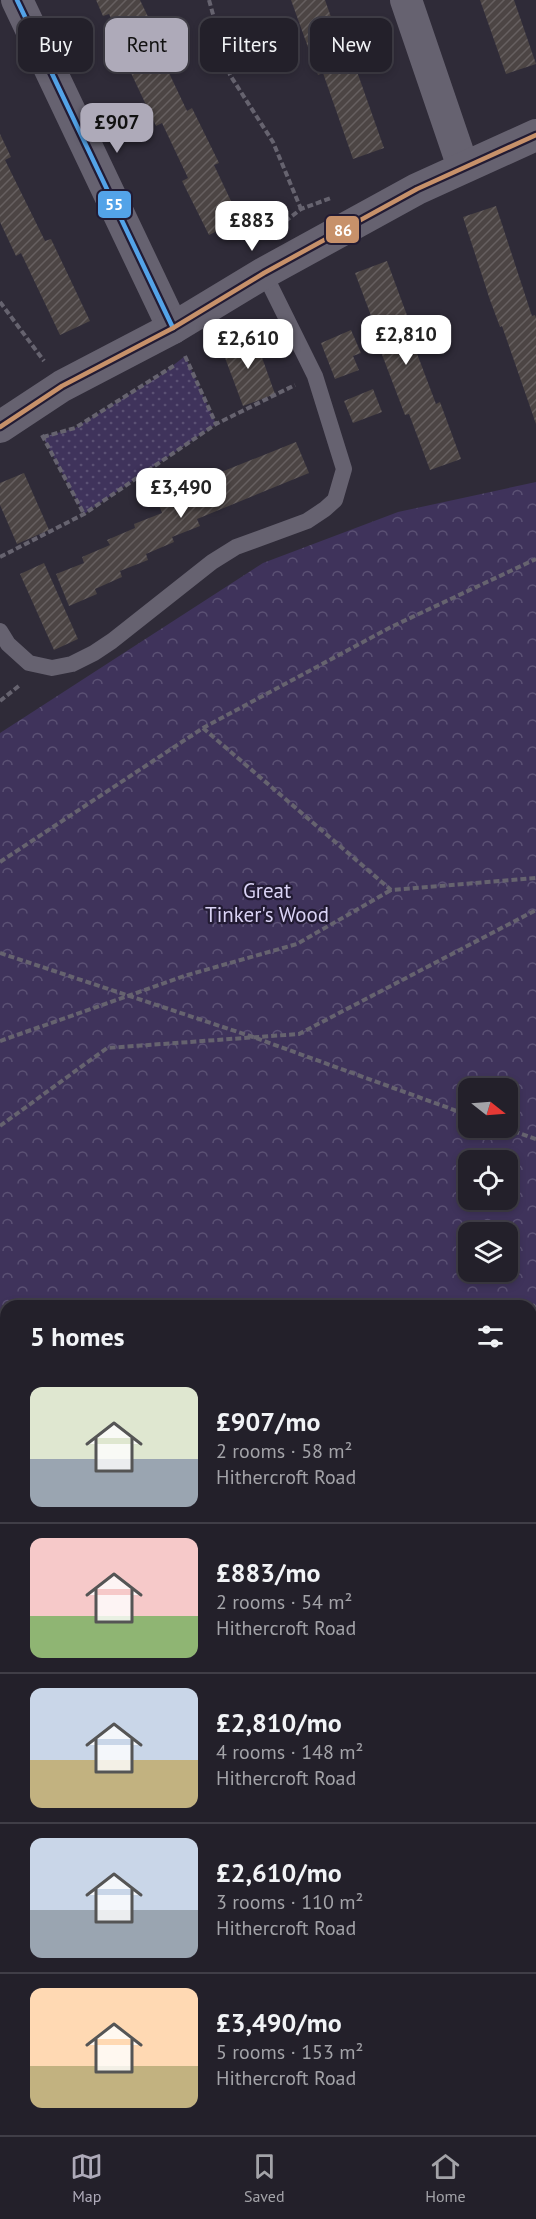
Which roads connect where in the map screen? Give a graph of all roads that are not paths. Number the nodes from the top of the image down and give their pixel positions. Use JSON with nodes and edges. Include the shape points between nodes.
{"nodes":[{"id":1,"x":16,"y":0,"type":"edge"},
{"id":2,"x":406,"y":0,"type":"edge"},
{"id":3,"x":536,"y":135,"type":"edge"},
{"id":4,"x":464,"y":167,"type":"junction"},
{"id":5,"x":264,"y":273,"type":"junction"},
{"id":6,"x":182,"y":346,"type":"junction"},
{"id":7,"x":0,"y":427,"type":"edge"},
{"id":8,"x":0,"y":632,"type":"edge"}],
"edges":[{"from":1,"to":6,"type":"street"},
{"from":2,"to":4,"type":"street"},
{"from":3,"to":4,"type":"street"},
{"from":4,"to":5,"type":"street"},
{"from":5,"to":6,"type":"street"},
{"from":5,"to":8,"type":"lane","via":[[315,376],[344,468],[335,500],[307,521],[236,547],[112,641],[72,664],[52,668],[28,663]]},
{"from":6,"to":7,"type":"street","via":[[62,386]]}]}
